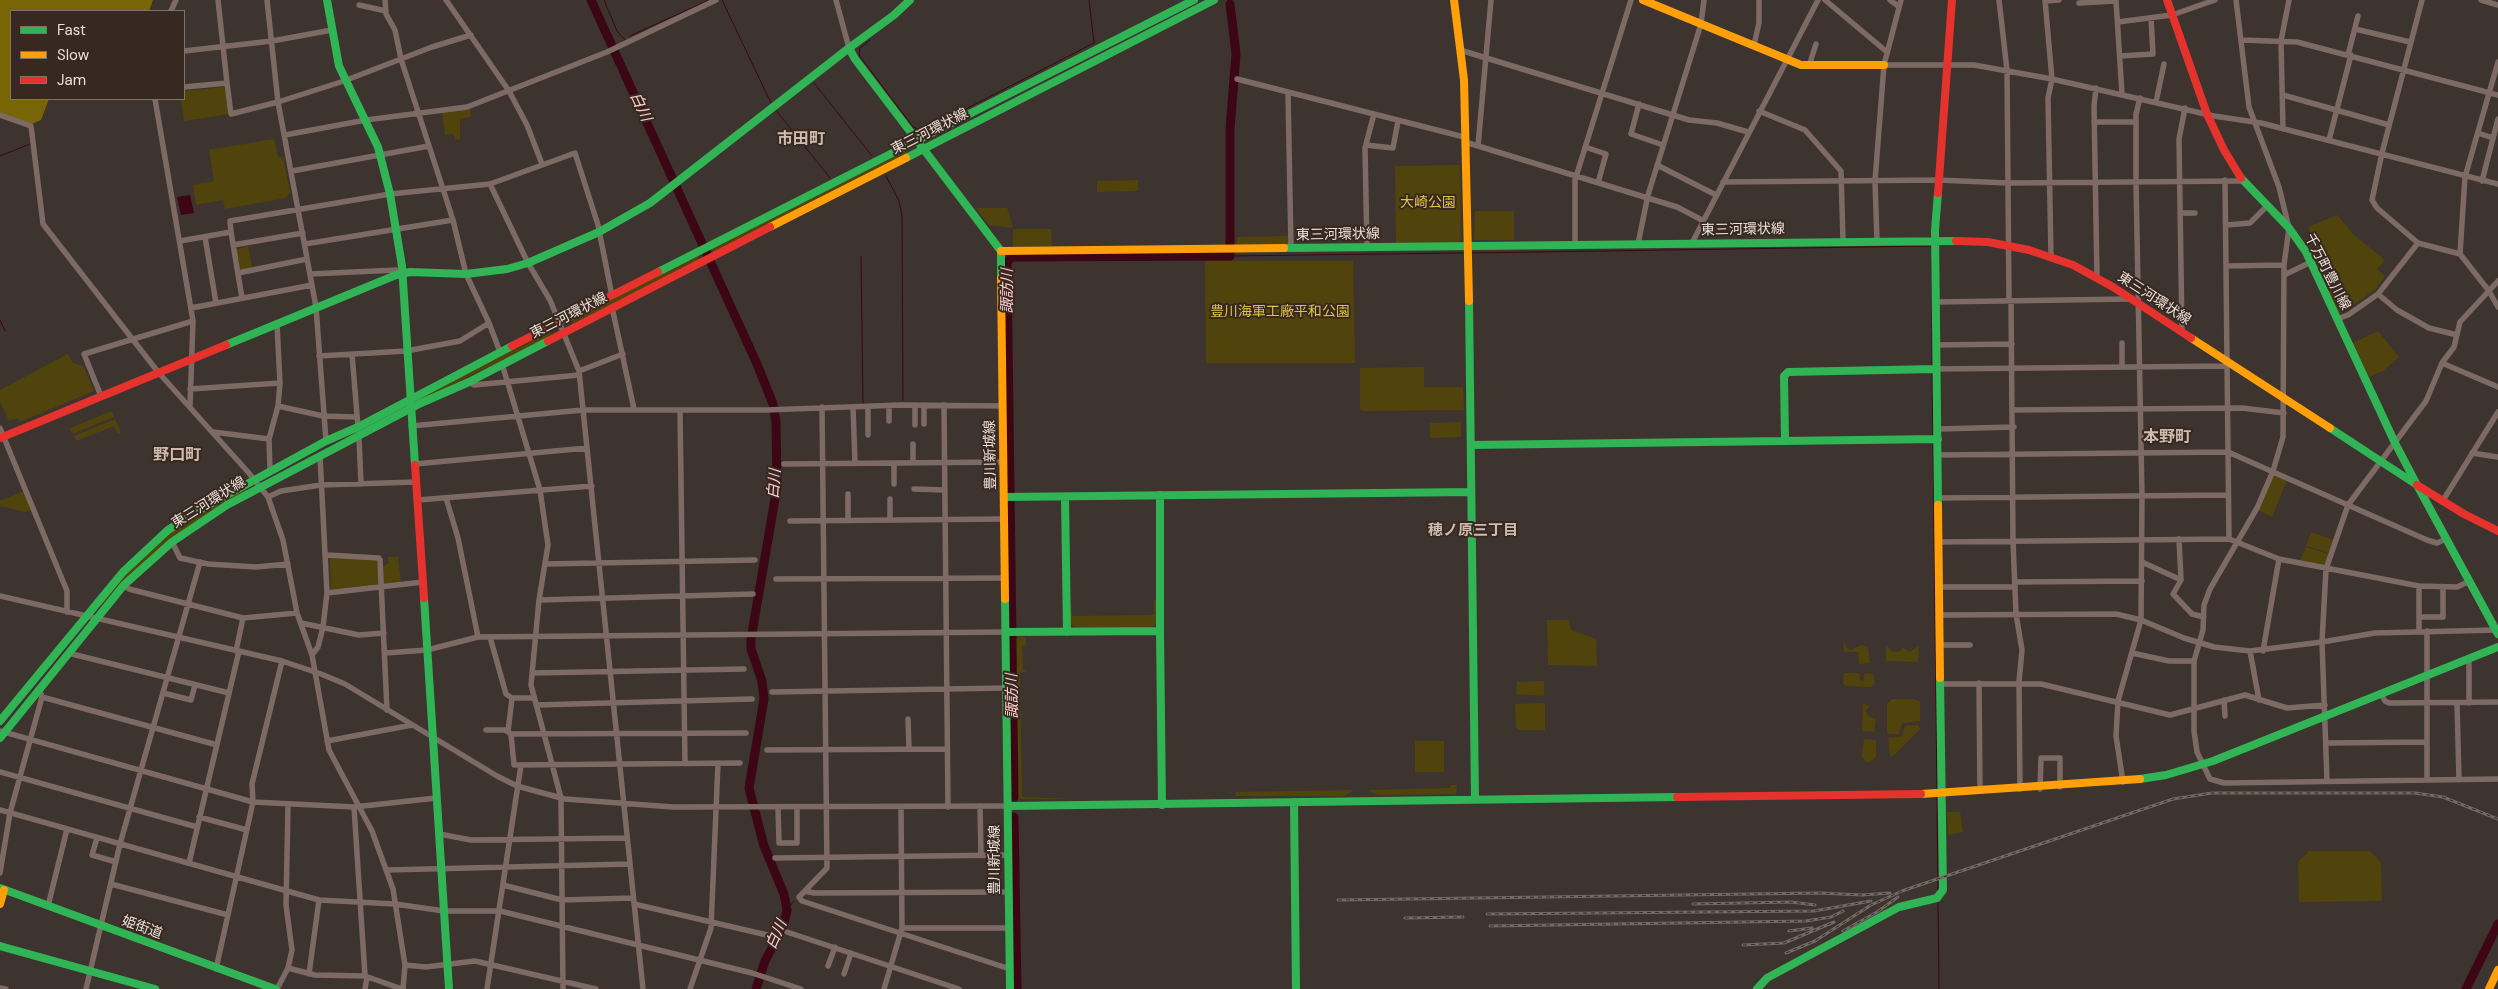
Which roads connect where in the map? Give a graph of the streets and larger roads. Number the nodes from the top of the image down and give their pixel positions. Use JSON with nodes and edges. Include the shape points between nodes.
{"nodes":[{"id":1,"x":218,"y":0,"type":"edge"},
{"id":2,"x":267,"y":0,"type":"edge"},
{"id":3,"x":327,"y":0,"type":"edge"},
{"id":4,"x":385,"y":0,"type":"edge"},
{"id":5,"x":446,"y":0,"type":"edge"},
{"id":6,"x":716,"y":0,"type":"edge"},
{"id":7,"x":836,"y":0,"type":"edge"},
{"id":8,"x":910,"y":0,"type":"edge"},
{"id":9,"x":1194,"y":0,"type":"edge"},
{"id":10,"x":1214,"y":0,"type":"edge"},
{"id":11,"x":1454,"y":0,"type":"edge"},
{"id":12,"x":1491,"y":0,"type":"edge"},
{"id":13,"x":1631,"y":0,"type":"edge"},
{"id":14,"x":1643,"y":0,"type":"edge"},
{"id":15,"x":1704,"y":0,"type":"edge"},
{"id":16,"x":1759,"y":0,"type":"edge"},
{"id":17,"x":1818,"y":0,"type":"edge"},
{"id":18,"x":1825,"y":0,"type":"edge"},
{"id":19,"x":1890,"y":0,"type":"edge"},
{"id":20,"x":1901,"y":0,"type":"edge"},
{"id":21,"x":1952,"y":0,"type":"edge"},
{"id":22,"x":1999,"y":0,"type":"edge"},
{"id":23,"x":2059,"y":0,"type":"edge"},
{"id":24,"x":2116,"y":0,"type":"edge"},
{"id":25,"x":2166,"y":0,"type":"edge"},
{"id":26,"x":2215,"y":0,"type":"edge"},
{"id":27,"x":2236,"y":0,"type":"edge"},
{"id":28,"x":2290,"y":0,"type":"edge"},
{"id":29,"x":2422,"y":0,"type":"edge"},
{"id":30,"x":2481,"y":0,"type":"edge"},
{"id":31,"x":2045,"y":1,"type":"edge"},
{"id":32,"x":2079,"y":3,"type":"dead end"},
{"id":33,"x":1662,"y":4,"type":"edge"},
{"id":34,"x":2498,"y":4,"type":"edge"},
{"id":35,"x":359,"y":5,"type":"dead end"},
{"id":36,"x":1898,"y":6,"type":"junction"},
{"id":37,"x":386,"y":11,"type":"junction"},
{"id":38,"x":2172,"y":16,"type":"junction"},
{"id":39,"x":2358,"y":16,"type":"dead end"},
{"id":40,"x":2151,"y":18,"type":"junction"},
{"id":41,"x":2118,"y":22,"type":"junction"},
{"id":42,"x":1701,"y":24,"type":"junction"},
{"id":43,"x":2355,"y":28,"type":"junction"},
{"id":44,"x":332,"y":30,"type":"junction"},
{"id":45,"x":471,"y":35,"type":"junction"},
{"id":46,"x":2242,"y":40,"type":"junction"},
{"id":47,"x":272,"y":41,"type":"junction"},
{"id":48,"x":2281,"y":41,"type":"junction"},
{"id":49,"x":2410,"y":42,"type":"junction"},
{"id":50,"x":1816,"y":44,"type":"dead end"},
{"id":51,"x":1754,"y":45,"type":"junction"},
{"id":52,"x":223,"y":47,"type":"junction"},
{"id":53,"x":849,"y":48,"type":"junction"},
{"id":54,"x":1460,"y":50,"type":"junction"},
{"id":55,"x":185,"y":51,"type":"edge"},
{"id":56,"x":1887,"y":52,"type":"junction"},
{"id":57,"x":2350,"y":55,"type":"junction"},
{"id":58,"x":1486,"y":56,"type":"junction"},
{"id":59,"x":2120,"y":56,"type":"junction"},
{"id":60,"x":401,"y":59,"type":"junction"},
{"id":61,"x":1787,"y":59,"type":"junction"},
{"id":62,"x":2498,"y":62,"type":"edge"},
{"id":63,"x":1948,"y":64,"type":"junction"},
{"id":64,"x":2164,"y":64,"type":"dead end"},
{"id":65,"x":1884,"y":65,"type":"junction"},
{"id":66,"x":1809,"y":66,"type":"junction"},
{"id":67,"x":2404,"y":69,"type":"junction"},
{"id":68,"x":2007,"y":70,"type":"junction"},
{"id":69,"x":1237,"y":79,"type":"dead end"},
{"id":70,"x":2052,"y":79,"type":"junction"},
{"id":71,"x":344,"y":81,"type":"junction"},
{"id":72,"x":227,"y":83,"type":"junction"},
{"id":73,"x":185,"y":87,"type":"edge"},
{"id":74,"x":2096,"y":88,"type":"junction"},
{"id":75,"x":510,"y":91,"type":"junction"},
{"id":76,"x":1288,"y":92,"type":"junction"},
{"id":77,"x":1602,"y":93,"type":"junction"},
{"id":78,"x":2489,"y":93,"type":"junction"},
{"id":79,"x":2122,"y":94,"type":"junction"},
{"id":80,"x":2283,"y":95,"type":"junction"},
{"id":81,"x":2498,"y":95,"type":"edge"},
{"id":82,"x":2140,"y":98,"type":"junction"},
{"id":83,"x":155,"y":100,"type":"edge"},
{"id":84,"x":278,"y":102,"type":"junction"},
{"id":85,"x":2156,"y":102,"type":"junction"},
{"id":86,"x":1639,"y":104,"type":"junction"},
{"id":87,"x":2185,"y":108,"type":"junction"},
{"id":88,"x":2337,"y":110,"type":"junction"},
{"id":89,"x":1759,"y":112,"type":"junction"},
{"id":90,"x":419,"y":114,"type":"junction"},
{"id":91,"x":1374,"y":114,"type":"junction"},
{"id":92,"x":2207,"y":114,"type":"junction"},
{"id":93,"x":0,"y":115,"type":"edge"},
{"id":94,"x":1673,"y":116,"type":"junction"},
{"id":95,"x":2498,"y":119,"type":"edge"},
{"id":96,"x":366,"y":120,"type":"junction"},
{"id":97,"x":1398,"y":121,"type":"junction"},
{"id":98,"x":2094,"y":122,"type":"junction"},
{"id":99,"x":2136,"y":122,"type":"junction"},
{"id":100,"x":2254,"y":122,"type":"junction"},
{"id":101,"x":2389,"y":125,"type":"junction"},
{"id":102,"x":2283,"y":129,"type":"junction"},
{"id":103,"x":1748,"y":132,"type":"junction"},
{"id":104,"x":2478,"y":133,"type":"junction"},
{"id":105,"x":285,"y":135,"type":"junction"},
{"id":106,"x":2493,"y":138,"type":"junction"},
{"id":107,"x":1464,"y":140,"type":"junction"},
{"id":108,"x":2329,"y":140,"type":"junction"},
{"id":109,"x":916,"y":141,"type":"junction"},
{"id":110,"x":1663,"y":144,"type":"junction"},
{"id":111,"x":1366,"y":145,"type":"junction"},
{"id":112,"x":429,"y":146,"type":"junction"},
{"id":113,"x":1478,"y":146,"type":"junction"},
{"id":114,"x":1585,"y":146,"type":"junction"},
{"id":115,"x":923,"y":150,"type":"junction"},
{"id":116,"x":2382,"y":153,"type":"junction"},
{"id":117,"x":380,"y":155,"type":"junction"},
{"id":118,"x":542,"y":164,"type":"junction"},
{"id":119,"x":1657,"y":165,"type":"junction"},
{"id":120,"x":292,"y":171,"type":"junction"},
{"id":121,"x":1576,"y":176,"type":"junction"},
{"id":122,"x":2465,"y":177,"type":"junction"},
{"id":123,"x":1938,"y":180,"type":"junction"},
{"id":124,"x":2225,"y":180,"type":"junction"},
{"id":125,"x":1875,"y":181,"type":"junction"},
{"id":126,"x":2179,"y":181,"type":"junction"},
{"id":127,"x":2243,"y":181,"type":"junction"},
{"id":128,"x":2482,"y":181,"type":"junction"},
{"id":129,"x":1723,"y":182,"type":"junction"},
{"id":130,"x":1841,"y":182,"type":"junction"},
{"id":131,"x":2096,"y":182,"type":"junction"},
{"id":132,"x":2136,"y":182,"type":"junction"},
{"id":133,"x":1598,"y":183,"type":"junction"},
{"id":134,"x":2008,"y":183,"type":"junction"},
{"id":135,"x":2049,"y":183,"type":"junction"},
{"id":136,"x":490,"y":184,"type":"junction"},
{"id":137,"x":2498,"y":184,"type":"edge"},
{"id":138,"x":442,"y":188,"type":"junction"},
{"id":139,"x":390,"y":194,"type":"junction"},
{"id":140,"x":1716,"y":195,"type":"junction"},
{"id":141,"x":1647,"y":198,"type":"junction"},
{"id":142,"x":2267,"y":206,"type":"junction"},
{"id":143,"x":299,"y":209,"type":"junction"},
{"id":144,"x":2180,"y":213,"type":"junction"},
{"id":145,"x":2195,"y":213,"type":"dead end"},
{"id":146,"x":453,"y":220,"type":"junction"},
{"id":147,"x":1702,"y":220,"type":"junction"},
{"id":148,"x":2226,"y":225,"type":"junction"},
{"id":149,"x":2289,"y":228,"type":"junction"},
{"id":150,"x":396,"y":230,"type":"junction"},
{"id":151,"x":231,"y":232,"type":"junction"},
{"id":152,"x":599,"y":232,"type":"junction"},
{"id":153,"x":303,"y":233,"type":"junction"},
{"id":154,"x":205,"y":237,"type":"junction"},
{"id":155,"x":1935,"y":240,"type":"junction"},
{"id":156,"x":180,"y":241,"type":"junction"},
{"id":157,"x":1843,"y":241,"type":"junction"},
{"id":158,"x":1877,"y":241,"type":"junction"},
{"id":159,"x":1692,"y":243,"type":"junction"},
{"id":160,"x":2418,"y":243,"type":"junction"},
{"id":161,"x":305,"y":244,"type":"junction"},
{"id":162,"x":1638,"y":244,"type":"junction"},
{"id":163,"x":1575,"y":245,"type":"junction"},
{"id":164,"x":2008,"y":245,"type":"junction"},
{"id":165,"x":233,"y":246,"type":"junction"},
{"id":166,"x":1468,"y":246,"type":"junction"},
{"id":167,"x":1291,"y":248,"type":"junction"},
{"id":168,"x":1366,"y":248,"type":"junction"},
{"id":169,"x":1001,"y":251,"type":"junction"},
{"id":170,"x":2460,"y":254,"type":"junction"},
{"id":171,"x":2051,"y":256,"type":"junction"},
{"id":172,"x":308,"y":260,"type":"junction"},
{"id":173,"x":2311,"y":262,"type":"junction"},
{"id":174,"x":528,"y":263,"type":"junction"},
{"id":175,"x":2284,"y":265,"type":"junction"},
{"id":176,"x":2226,"y":266,"type":"junction"},
{"id":177,"x":238,"y":273,"type":"junction"},
{"id":178,"x":402,"y":273,"type":"junction"},
{"id":179,"x":310,"y":274,"type":"junction"},
{"id":180,"x":466,"y":274,"type":"junction"},
{"id":181,"x":2284,"y":275,"type":"junction"},
{"id":182,"x":2097,"y":277,"type":"junction"},
{"id":183,"x":2498,"y":281,"type":"edge"},
{"id":184,"x":312,"y":285,"type":"junction"},
{"id":185,"x":2489,"y":291,"type":"junction"},
{"id":186,"x":2378,"y":294,"type":"junction"},
{"id":187,"x":612,"y":296,"type":"junction"},
{"id":188,"x":242,"y":298,"type":"junction"},
{"id":189,"x":2131,"y":299,"type":"junction"},
{"id":190,"x":2010,"y":301,"type":"junction"},
{"id":191,"x":1936,"y":302,"type":"junction"},
{"id":192,"x":216,"y":303,"type":"junction"},
{"id":193,"x":2139,"y":304,"type":"junction"},
{"id":194,"x":316,"y":307,"type":"junction"},
{"id":195,"x":612,"y":307,"type":"junction"},
{"id":196,"x":2498,"y":307,"type":"edge"},
{"id":197,"x":191,"y":308,"type":"junction"},
{"id":198,"x":2337,"y":320,"type":"junction"},
{"id":199,"x":193,"y":321,"type":"junction"},
{"id":200,"x":489,"y":323,"type":"junction"},
{"id":201,"x":277,"y":324,"type":"junction"},
{"id":202,"x":560,"y":324,"type":"junction"},
{"id":203,"x":564,"y":332,"type":"junction"},
{"id":204,"x":2182,"y":332,"type":"junction"},
{"id":205,"x":2457,"y":336,"type":"junction"},
{"id":206,"x":132,"y":338,"type":"junction"},
{"id":207,"x":2122,"y":343,"type":"dead end"},
{"id":208,"x":2012,"y":344,"type":"junction"},
{"id":209,"x":1936,"y":346,"type":"junction"},
{"id":210,"x":406,"y":351,"type":"junction"},
{"id":211,"x":500,"y":352,"type":"junction"},
{"id":212,"x":352,"y":354,"type":"junction"},
{"id":213,"x":623,"y":354,"type":"junction"},
{"id":214,"x":320,"y":356,"type":"junction"},
{"id":215,"x":192,"y":358,"type":"junction"},
{"id":216,"x":2442,"y":363,"type":"junction"},
{"id":217,"x":502,"y":364,"type":"junction"},
{"id":218,"x":2227,"y":364,"type":"junction"},
{"id":219,"x":2122,"y":366,"type":"junction"},
{"id":220,"x":2140,"y":367,"type":"junction"},
{"id":221,"x":2013,"y":368,"type":"junction"},
{"id":222,"x":1936,"y":369,"type":"junction"},
{"id":223,"x":158,"y":372,"type":"junction"},
{"id":224,"x":579,"y":373,"type":"junction"},
{"id":225,"x":469,"y":382,"type":"junction"},
{"id":226,"x":507,"y":382,"type":"junction"},
{"id":227,"x":280,"y":383,"type":"junction"},
{"id":228,"x":2498,"y":387,"type":"edge"},
{"id":229,"x":190,"y":389,"type":"junction"},
{"id":230,"x":101,"y":396,"type":"junction"},
{"id":231,"x":2283,"y":398,"type":"junction"},
{"id":232,"x":410,"y":399,"type":"junction"},
{"id":233,"x":914,"y":405,"type":"junction"},
{"id":234,"x":924,"y":405,"type":"junction"},
{"id":235,"x":944,"y":405,"type":"junction"},
{"id":236,"x":190,"y":406,"type":"junction"},
{"id":237,"x":278,"y":406,"type":"junction"},
{"id":238,"x":868,"y":406,"type":"junction"},
{"id":239,"x":889,"y":406,"type":"junction"},
{"id":240,"x":1003,"y":406,"type":"junction"},
{"id":241,"x":822,"y":407,"type":"junction"},
{"id":242,"x":854,"y":407,"type":"junction"},
{"id":243,"x":2227,"y":408,"type":"junction"},
{"id":244,"x":634,"y":409,"type":"junction"},
{"id":245,"x":2140,"y":409,"type":"junction"},
{"id":246,"x":411,"y":410,"type":"junction"},
{"id":247,"x":583,"y":410,"type":"junction"},
{"id":248,"x":680,"y":410,"type":"junction"},
{"id":249,"x":2014,"y":410,"type":"junction"},
{"id":250,"x":2498,"y":412,"type":"edge"},
{"id":251,"x":2284,"y":413,"type":"junction"},
{"id":252,"x":323,"y":416,"type":"junction"},
{"id":253,"x":518,"y":416,"type":"junction"},
{"id":254,"x":356,"y":417,"type":"junction"},
{"id":255,"x":889,"y":421,"type":"dead end"},
{"id":256,"x":924,"y":424,"type":"dead end"},
{"id":257,"x":915,"y":425,"type":"dead end"},
{"id":258,"x":411,"y":426,"type":"junction"},
{"id":259,"x":358,"y":427,"type":"junction"},
{"id":260,"x":0,"y":428,"type":"edge"},
{"id":261,"x":2014,"y":428,"type":"junction"},
{"id":262,"x":1938,"y":429,"type":"junction"},
{"id":263,"x":213,"y":432,"type":"junction"},
{"id":264,"x":868,"y":435,"type":"dead end"},
{"id":265,"x":2,"y":437,"type":"edge"},
{"id":266,"x":359,"y":437,"type":"junction"},
{"id":267,"x":269,"y":439,"type":"junction"},
{"id":268,"x":1938,"y":439,"type":"junction"},
{"id":269,"x":326,"y":441,"type":"junction"},
{"id":270,"x":1785,"y":441,"type":"junction"},
{"id":271,"x":2395,"y":443,"type":"junction"},
{"id":272,"x":913,"y":444,"type":"dead end"},
{"id":273,"x":1471,"y":446,"type":"junction"},
{"id":274,"x":587,"y":448,"type":"junction"},
{"id":275,"x":2228,"y":452,"type":"junction"},
{"id":276,"x":529,"y":453,"type":"junction"},
{"id":277,"x":2140,"y":453,"type":"junction"},
{"id":278,"x":2472,"y":453,"type":"junction"},
{"id":279,"x":2014,"y":454,"type":"junction"},
{"id":280,"x":320,"y":456,"type":"junction"},
{"id":281,"x":1938,"y":456,"type":"junction"},
{"id":282,"x":2498,"y":457,"type":"edge"},
{"id":283,"x":944,"y":462,"type":"junction"},
{"id":284,"x":1004,"y":462,"type":"junction"},
{"id":285,"x":822,"y":463,"type":"junction"},
{"id":286,"x":856,"y":463,"type":"junction"},
{"id":287,"x":894,"y":463,"type":"junction"},
{"id":288,"x":913,"y":463,"type":"junction"},
{"id":289,"x":2381,"y":463,"type":"junction"},
{"id":290,"x":415,"y":464,"type":"junction"},
{"id":291,"x":784,"y":464,"type":"dead end"},
{"id":292,"x":270,"y":470,"type":"junction"},
{"id":293,"x":2273,"y":471,"type":"junction"},
{"id":294,"x":254,"y":479,"type":"junction"},
{"id":295,"x":416,"y":482,"type":"junction"},
{"id":296,"x":361,"y":484,"type":"junction"},
{"id":297,"x":894,"y":484,"type":"dead end"},
{"id":298,"x":321,"y":485,"type":"junction"},
{"id":299,"x":2417,"y":485,"type":"junction"},
{"id":300,"x":261,"y":486,"type":"junction"},
{"id":301,"x":592,"y":486,"type":"junction"},
{"id":302,"x":914,"y":489,"type":"dead end"},
{"id":303,"x":540,"y":490,"type":"junction"},
{"id":304,"x":944,"y":490,"type":"junction"},
{"id":305,"x":1471,"y":492,"type":"junction"},
{"id":306,"x":848,"y":494,"type":"dead end"},
{"id":307,"x":1160,"y":495,"type":"junction"},
{"id":308,"x":2228,"y":495,"type":"junction"},
{"id":309,"x":2142,"y":496,"type":"junction"},
{"id":310,"x":268,"y":497,"type":"junction"},
{"id":311,"x":1008,"y":497,"type":"junction"},
{"id":312,"x":1065,"y":497,"type":"junction"},
{"id":313,"x":446,"y":498,"type":"junction"},
{"id":314,"x":1938,"y":498,"type":"junction"},
{"id":315,"x":2014,"y":498,"type":"junction"},
{"id":316,"x":890,"y":499,"type":"dead end"},
{"id":317,"x":418,"y":500,"type":"junction"},
{"id":318,"x":2442,"y":502,"type":"junction"},
{"id":319,"x":2348,"y":505,"type":"junction"},
{"id":320,"x":1004,"y":519,"type":"junction"},
{"id":321,"x":890,"y":520,"type":"junction"},
{"id":322,"x":945,"y":520,"type":"junction"},
{"id":323,"x":790,"y":521,"type":"dead end"},
{"id":324,"x":823,"y":521,"type":"junction"},
{"id":325,"x":848,"y":521,"type":"junction"},
{"id":326,"x":2498,"y":531,"type":"edge"},
{"id":327,"x":2179,"y":539,"type":"junction"},
{"id":328,"x":2229,"y":539,"type":"junction"},
{"id":329,"x":2446,"y":539,"type":"junction"},
{"id":330,"x":2142,"y":540,"type":"junction"},
{"id":331,"x":2013,"y":541,"type":"junction"},
{"id":332,"x":2238,"y":541,"type":"junction"},
{"id":333,"x":172,"y":542,"type":"junction"},
{"id":334,"x":1939,"y":542,"type":"junction"},
{"id":335,"x":327,"y":555,"type":"junction"},
{"id":336,"x":2279,"y":559,"type":"junction"},
{"id":337,"x":755,"y":560,"type":"dead end"},
{"id":338,"x":200,"y":562,"type":"junction"},
{"id":339,"x":683,"y":562,"type":"junction"},
{"id":340,"x":2142,"y":562,"type":"junction"},
{"id":341,"x":599,"y":563,"type":"junction"},
{"id":342,"x":288,"y":564,"type":"junction"},
{"id":343,"x":545,"y":564,"type":"junction"},
{"id":344,"x":2326,"y":568,"type":"junction"},
{"id":345,"x":944,"y":578,"type":"junction"},
{"id":346,"x":1005,"y":578,"type":"junction"},
{"id":347,"x":776,"y":579,"type":"dead end"},
{"id":348,"x":824,"y":579,"type":"junction"},
{"id":349,"x":2181,"y":580,"type":"junction"},
{"id":350,"x":2142,"y":581,"type":"junction"},
{"id":351,"x":2470,"y":581,"type":"junction"},
{"id":352,"x":423,"y":582,"type":"junction"},
{"id":353,"x":124,"y":585,"type":"junction"},
{"id":354,"x":2015,"y":585,"type":"junction"},
{"id":355,"x":2418,"y":586,"type":"junction"},
{"id":356,"x":381,"y":587,"type":"junction"},
{"id":357,"x":1939,"y":587,"type":"junction"},
{"id":358,"x":2443,"y":588,"type":"junction"},
{"id":359,"x":327,"y":593,"type":"junction"},
{"id":360,"x":753,"y":594,"type":"dead end"},
{"id":361,"x":682,"y":595,"type":"junction"},
{"id":362,"x":0,"y":596,"type":"edge"},
{"id":363,"x":602,"y":599,"type":"junction"},
{"id":364,"x":539,"y":600,"type":"junction"},
{"id":365,"x":188,"y":605,"type":"junction"},
{"id":366,"x":67,"y":612,"type":"junction"},
{"id":367,"x":297,"y":613,"type":"junction"},
{"id":368,"x":2016,"y":614,"type":"junction"},
{"id":369,"x":1940,"y":615,"type":"junction"},
{"id":370,"x":84,"y":616,"type":"junction"},
{"id":371,"x":2204,"y":617,"type":"junction"},
{"id":372,"x":2419,"y":617,"type":"junction"},
{"id":373,"x":242,"y":618,"type":"junction"},
{"id":374,"x":95,"y":619,"type":"junction"},
{"id":375,"x":2141,"y":620,"type":"junction"},
{"id":376,"x":301,"y":623,"type":"junction"},
{"id":377,"x":323,"y":627,"type":"junction"},
{"id":378,"x":1160,"y":631,"type":"junction"},
{"id":379,"x":1011,"y":632,"type":"junction"},
{"id":380,"x":1067,"y":632,"type":"junction"},
{"id":381,"x":2420,"y":632,"type":"junction"},
{"id":382,"x":2427,"y":632,"type":"junction"},
{"id":383,"x":2497,"y":632,"type":"edge"},
{"id":384,"x":384,"y":633,"type":"junction"},
{"id":385,"x":945,"y":633,"type":"junction"},
{"id":386,"x":824,"y":634,"type":"junction"},
{"id":387,"x":536,"y":636,"type":"junction"},
{"id":388,"x":607,"y":636,"type":"junction"},
{"id":389,"x":684,"y":636,"type":"junction"},
{"id":390,"x":478,"y":637,"type":"junction"},
{"id":391,"x":490,"y":637,"type":"junction"},
{"id":392,"x":179,"y":638,"type":"junction"},
{"id":393,"x":2322,"y":642,"type":"junction"},
{"id":394,"x":2200,"y":643,"type":"junction"},
{"id":395,"x":1940,"y":645,"type":"junction"},
{"id":396,"x":1970,"y":645,"type":"dead end"},
{"id":397,"x":2498,"y":647,"type":"edge"},
{"id":398,"x":427,"y":650,"type":"junction"},
{"id":399,"x":2263,"y":650,"type":"junction"},
{"id":400,"x":237,"y":651,"type":"junction"},
{"id":401,"x":2250,"y":651,"type":"junction"},
{"id":402,"x":68,"y":653,"type":"junction"},
{"id":403,"x":385,"y":653,"type":"junction"},
{"id":404,"x":2132,"y":653,"type":"junction"},
{"id":405,"x":312,"y":655,"type":"junction"},
{"id":406,"x":2469,"y":658,"type":"junction"},
{"id":407,"x":282,"y":661,"type":"junction"},
{"id":408,"x":2194,"y":661,"type":"junction"},
{"id":409,"x":744,"y":669,"type":"dead end"},
{"id":410,"x":684,"y":670,"type":"junction"},
{"id":411,"x":314,"y":671,"type":"junction"},
{"id":412,"x":611,"y":671,"type":"junction"},
{"id":413,"x":532,"y":672,"type":"junction"},
{"id":414,"x":2427,"y":675,"type":"junction"},
{"id":415,"x":168,"y":678,"type":"junction"},
{"id":416,"x":2019,"y":682,"type":"junction"},
{"id":417,"x":1979,"y":683,"type":"junction"},
{"id":418,"x":1941,"y":684,"type":"junction"},
{"id":419,"x":195,"y":685,"type":"junction"},
{"id":420,"x":1006,"y":688,"type":"junction"},
{"id":421,"x":946,"y":690,"type":"junction"},
{"id":422,"x":772,"y":692,"type":"dead end"},
{"id":423,"x":824,"y":692,"type":"junction"},
{"id":424,"x":41,"y":693,"type":"junction"},
{"id":425,"x":163,"y":693,"type":"junction"},
{"id":426,"x":229,"y":693,"type":"junction"},
{"id":427,"x":2381,"y":694,"type":"junction"},
{"id":428,"x":512,"y":698,"type":"junction"},
{"id":429,"x":534,"y":698,"type":"junction"},
{"id":430,"x":752,"y":699,"type":"dead end"},
{"id":431,"x":2224,"y":700,"type":"junction"},
{"id":432,"x":2259,"y":700,"type":"junction"},
{"id":433,"x":2118,"y":701,"type":"junction"},
{"id":434,"x":684,"y":702,"type":"junction"},
{"id":435,"x":2457,"y":702,"type":"junction"},
{"id":436,"x":2469,"y":702,"type":"junction"},
{"id":437,"x":2498,"y":702,"type":"edge"},
{"id":438,"x":614,"y":703,"type":"junction"},
{"id":439,"x":2427,"y":703,"type":"junction"},
{"id":440,"x":536,"y":704,"type":"junction"},
{"id":441,"x":2325,"y":705,"type":"junction"},
{"id":442,"x":388,"y":710,"type":"junction"},
{"id":443,"x":2194,"y":710,"type":"junction"},
{"id":444,"x":2225,"y":716,"type":"dead end"},
{"id":445,"x":2326,"y":716,"type":"junction"},
{"id":446,"x":908,"y":719,"type":"dead end"},
{"id":447,"x":0,"y":721,"type":"edge"},
{"id":448,"x":412,"y":725,"type":"junction"},
{"id":449,"x":154,"y":728,"type":"junction"},
{"id":450,"x":486,"y":730,"type":"dead end"},
{"id":451,"x":746,"y":732,"type":"dead end"},
{"id":452,"x":2,"y":733,"type":"edge"},
{"id":453,"x":510,"y":733,"type":"junction"},
{"id":454,"x":685,"y":733,"type":"junction"},
{"id":455,"x":544,"y":734,"type":"junction"},
{"id":456,"x":616,"y":734,"type":"junction"},
{"id":457,"x":433,"y":738,"type":"junction"},
{"id":458,"x":31,"y":739,"type":"junction"},
{"id":459,"x":327,"y":741,"type":"junction"},
{"id":460,"x":2326,"y":742,"type":"junction"},
{"id":461,"x":2427,"y":742,"type":"junction"},
{"id":462,"x":217,"y":745,"type":"junction"},
{"id":463,"x":826,"y":749,"type":"junction"},
{"id":464,"x":908,"y":749,"type":"junction"},
{"id":465,"x":947,"y":749,"type":"junction"},
{"id":466,"x":767,"y":750,"type":"dead end"},
{"id":467,"x":718,"y":763,"type":"junction"},
{"id":468,"x":740,"y":763,"type":"dead end"},
{"id":469,"x":685,"y":764,"type":"junction"},
{"id":470,"x":521,"y":765,"type":"junction"},
{"id":471,"x":552,"y":765,"type":"junction"},
{"id":472,"x":619,"y":765,"type":"junction"},
{"id":473,"x":2202,"y":765,"type":"junction"},
{"id":474,"x":141,"y":770,"type":"junction"},
{"id":475,"x":0,"y":772,"type":"edge"},
{"id":476,"x":20,"y":778,"type":"junction"},
{"id":477,"x":2498,"y":779,"type":"edge"},
{"id":478,"x":2427,"y":780,"type":"junction"},
{"id":479,"x":2459,"y":780,"type":"junction"},
{"id":480,"x":2326,"y":781,"type":"junction"},
{"id":481,"x":2123,"y":782,"type":"junction"},
{"id":482,"x":517,"y":786,"type":"junction"},
{"id":483,"x":2060,"y":787,"type":"junction"},
{"id":484,"x":206,"y":789,"type":"junction"},
{"id":485,"x":2020,"y":789,"type":"junction"},
{"id":486,"x":2040,"y":789,"type":"junction"},
{"id":487,"x":1980,"y":791,"type":"junction"},
{"id":488,"x":1942,"y":794,"type":"junction"},
{"id":489,"x":436,"y":798,"type":"junction"},
{"id":490,"x":561,"y":798,"type":"junction"},
{"id":491,"x":1476,"y":799,"type":"junction"},
{"id":492,"x":253,"y":802,"type":"junction"},
{"id":493,"x":1294,"y":802,"type":"junction"},
{"id":494,"x":623,"y":803,"type":"junction"},
{"id":495,"x":288,"y":805,"type":"junction"},
{"id":496,"x":1162,"y":805,"type":"junction"},
{"id":497,"x":717,"y":806,"type":"junction"},
{"id":498,"x":980,"y":806,"type":"junction"},
{"id":499,"x":1008,"y":806,"type":"junction"},
{"id":500,"x":357,"y":807,"type":"junction"},
{"id":501,"x":778,"y":807,"type":"junction"},
{"id":502,"x":797,"y":807,"type":"junction"},
{"id":503,"x":948,"y":807,"type":"junction"},
{"id":504,"x":131,"y":808,"type":"junction"},
{"id":505,"x":827,"y":808,"type":"junction"},
{"id":506,"x":901,"y":808,"type":"junction"},
{"id":507,"x":0,"y":810,"type":"edge"},
{"id":508,"x":10,"y":813,"type":"junction"},
{"id":509,"x":200,"y":817,"type":"junction"},
{"id":510,"x":197,"y":828,"type":"junction"},
{"id":511,"x":67,"y":830,"type":"junction"},
{"id":512,"x":247,"y":830,"type":"junction"},
{"id":513,"x":438,"y":834,"type":"junction"},
{"id":514,"x":3,"y":838,"type":"edge"},
{"id":515,"x":97,"y":838,"type":"junction"},
{"id":516,"x":562,"y":838,"type":"junction"},
{"id":517,"x":627,"y":838,"type":"junction"},
{"id":518,"x":510,"y":840,"type":"junction"},
{"id":519,"x":120,"y":844,"type":"junction"},
{"id":520,"x":1008,"y":855,"type":"junction"},
{"id":521,"x":902,"y":856,"type":"junction"},
{"id":522,"x":981,"y":856,"type":"junction"},
{"id":523,"x":827,"y":857,"type":"junction"},
{"id":524,"x":775,"y":858,"type":"dead end"},
{"id":525,"x":116,"y":862,"type":"junction"},
{"id":526,"x":189,"y":863,"type":"junction"},
{"id":527,"x":630,"y":864,"type":"junction"},
{"id":528,"x":562,"y":866,"type":"junction"},
{"id":529,"x":506,"y":867,"type":"junction"},
{"id":530,"x":441,"y":868,"type":"junction"},
{"id":531,"x":387,"y":870,"type":"junction"},
{"id":532,"x":0,"y":873,"type":"edge"},
{"id":533,"x":237,"y":876,"type":"junction"},
{"id":534,"x":111,"y":884,"type":"junction"},
{"id":535,"x":503,"y":885,"type":"junction"},
{"id":536,"x":2,"y":889,"type":"edge"},
{"id":537,"x":286,"y":890,"type":"junction"},
{"id":538,"x":805,"y":891,"type":"junction"},
{"id":539,"x":1008,"y":892,"type":"junction"},
{"id":540,"x":902,"y":893,"type":"junction"},
{"id":541,"x":319,"y":900,"type":"junction"},
{"id":542,"x":562,"y":900,"type":"junction"},
{"id":543,"x":634,"y":901,"type":"junction"},
{"id":544,"x":361,"y":903,"type":"junction"},
{"id":545,"x":0,"y":904,"type":"edge"},
{"id":546,"x":395,"y":904,"type":"junction"},
{"id":547,"x":48,"y":906,"type":"junction"},
{"id":548,"x":444,"y":911,"type":"junction"},
{"id":549,"x":500,"y":911,"type":"junction"},
{"id":550,"x":228,"y":915,"type":"junction"},
{"id":551,"x":712,"y":922,"type":"junction"},
{"id":552,"x":100,"y":926,"type":"junction"},
{"id":553,"x":562,"y":927,"type":"junction"},
{"id":554,"x":1009,"y":928,"type":"junction"},
{"id":555,"x":901,"y":931,"type":"junction"},
{"id":556,"x":787,"y":932,"type":"dead end"},
{"id":557,"x":767,"y":935,"type":"dead end"},
{"id":558,"x":639,"y":944,"type":"junction"},
{"id":559,"x":0,"y":946,"type":"edge"},
{"id":560,"x":834,"y":948,"type":"junction"},
{"id":561,"x":851,"y":953,"type":"junction"},
{"id":562,"x":699,"y":960,"type":"junction"},
{"id":563,"x":490,"y":964,"type":"junction"},
{"id":564,"x":405,"y":965,"type":"junction"},
{"id":565,"x":448,"y":965,"type":"junction"},
{"id":566,"x":828,"y":966,"type":"dead end"},
{"id":567,"x":891,"y":966,"type":"junction"},
{"id":568,"x":288,"y":968,"type":"junction"},
{"id":569,"x":216,"y":969,"type":"junction"},
{"id":570,"x":90,"y":970,"type":"junction"},
{"id":571,"x":1010,"y":970,"type":"junction"},
{"id":572,"x":2498,"y":970,"type":"edge"},
{"id":573,"x":309,"y":974,"type":"junction"},
{"id":574,"x":844,"y":974,"type":"dead end"},
{"id":575,"x":366,"y":976,"type":"junction"},
{"id":576,"x":563,"y":980,"type":"junction"},
{"id":577,"x":258,"y":986,"type":"edge"},
{"id":578,"x":0,"y":988,"type":"edge"},
{"id":579,"x":6,"y":989,"type":"edge"},
{"id":580,"x":86,"y":989,"type":"edge"},
{"id":581,"x":156,"y":989,"type":"edge"},
{"id":582,"x":276,"y":989,"type":"edge"},
{"id":583,"x":365,"y":989,"type":"edge"},
{"id":584,"x":403,"y":989,"type":"edge"},
{"id":585,"x":449,"y":989,"type":"edge"},
{"id":586,"x":487,"y":989,"type":"edge"},
{"id":587,"x":563,"y":989,"type":"edge"},
{"id":588,"x":596,"y":989,"type":"edge"},
{"id":589,"x":643,"y":989,"type":"edge"},
{"id":590,"x":690,"y":989,"type":"edge"},
{"id":591,"x":801,"y":989,"type":"edge"},
{"id":592,"x":884,"y":989,"type":"edge"},
{"id":593,"x":959,"y":989,"type":"edge"},
{"id":594,"x":1010,"y":989,"type":"edge"},
{"id":595,"x":1296,"y":989,"type":"edge"},
{"id":596,"x":1757,"y":989,"type":"edge"},
{"id":597,"x":2489,"y":989,"type":"edge"}],
"edges":[{"from":1,"to":52,"type":"street"},
{"from":2,"to":47,"type":"street"},
{"from":3,"to":44,"type":"street"},
{"from":4,"to":37,"type":"street"},
{"from":5,"to":45,"type":"street"},
{"from":6,"to":75,"type":"street","via":[[609,51]]},
{"from":7,"to":53,"type":"street"},
{"from":8,"to":53,"type":"street"},
{"from":9,"to":109,"type":"street","name":"東三河環状線"},
{"from":10,"to":115,"type":"street","name":"東三河環状線"},
{"from":11,"to":54,"type":"street"},
{"from":12,"to":58,"type":"street"},
{"from":13,"to":77,"type":"street"},
{"from":14,"to":33,"type":"street"},
{"from":15,"to":42,"type":"street"},
{"from":16,"to":51,"type":"street"},
{"from":17,"to":61,"type":"street"},
{"from":18,"to":56,"type":"street"},
{"from":19,"to":36,"type":"street"},
{"from":20,"to":36,"type":"street"},
{"from":21,"to":63,"type":"street"},
{"from":22,"to":68,"type":"street"},
{"from":23,"to":31,"type":"street"},
{"from":24,"to":32,"type":"street"},
{"from":24,"to":41,"type":"street"},
{"from":25,"to":38,"type":"street","name":"千万町豊川線"},
{"from":26,"to":38,"type":"street"},
{"from":27,"to":46,"type":"street"},
{"from":28,"to":48,"type":"street"},
{"from":29,"to":49,"type":"street"},
{"from":30,"to":34,"type":"street"},
{"from":31,"to":70,"type":"street"},
{"from":33,"to":42,"type":"street"},
{"from":35,"to":37,"type":"street"},
{"from":36,"to":56,"type":"street"},
{"from":37,"to":60,"type":"street","via":[[395,30]]},
{"from":38,"to":40,"type":"street"},
{"from":38,"to":92,"type":"street","name":"千万町豊川線"},
{"from":39,"to":43,"type":"street"},
{"from":40,"to":41,"type":"street"},
{"from":40,"to":59,"type":"street","via":[[2153,54]]},
{"from":41,"to":59,"type":"street"},
{"from":42,"to":51,"type":"street"},
{"from":42,"to":94,"type":"street"},
{"from":43,"to":49,"type":"street"},
{"from":43,"to":57,"type":"street"},
{"from":44,"to":47,"type":"street"},
{"from":44,"to":71,"type":"street","via":[[335,54]]},
{"from":45,"to":60,"type":"street"},
{"from":45,"to":75,"type":"street"},
{"from":46,"to":48,"type":"street"},
{"from":46,"to":100,"type":"street"},
{"from":47,"to":52,"type":"street"},
{"from":47,"to":84,"type":"street"},
{"from":48,"to":57,"type":"street"},
{"from":48,"to":80,"type":"street"},
{"from":49,"to":67,"type":"street"},
{"from":50,"to":66,"type":"street"},
{"from":51,"to":61,"type":"street"},
{"from":52,"to":55,"type":"street"},
{"from":52,"to":72,"type":"street"},
{"from":53,"to":109,"type":"street"},
{"from":53,"to":152,"type":"street","via":[[671,186],[626,219]]},
{"from":54,"to":58,"type":"street"},
{"from":54,"to":107,"type":"street","via":[[1464,80]]},
{"from":56,"to":65,"type":"street"},
{"from":57,"to":67,"type":"street"},
{"from":57,"to":88,"type":"street"},
{"from":58,"to":77,"type":"street"},
{"from":58,"to":113,"type":"street"},
{"from":59,"to":79,"type":"street"},
{"from":60,"to":71,"type":"street"},
{"from":60,"to":90,"type":"street"},
{"from":61,"to":66,"type":"street"},
{"from":61,"to":89,"type":"street"},
{"from":62,"to":78,"type":"street"},
{"from":63,"to":65,"type":"street"},
{"from":63,"to":68,"type":"street"},
{"from":63,"to":123,"type":"street"},
{"from":64,"to":85,"type":"street"},
{"from":65,"to":66,"type":"street"},
{"from":65,"to":125,"type":"street"},
{"from":67,"to":78,"type":"street"},
{"from":67,"to":101,"type":"street"},
{"from":68,"to":70,"type":"street"},
{"from":68,"to":134,"type":"street"},
{"from":69,"to":76,"type":"street"},
{"from":70,"to":74,"type":"street"},
{"from":70,"to":135,"type":"street","via":[[2048,98]]},
{"from":71,"to":84,"type":"street"},
{"from":71,"to":96,"type":"street"},
{"from":72,"to":73,"type":"street"},
{"from":72,"to":84,"type":"street","via":[[231,114]]},
{"from":74,"to":79,"type":"street"},
{"from":74,"to":98,"type":"street"},
{"from":75,"to":90,"type":"street","via":[[467,107]]},
{"from":75,"to":118,"type":"street"},
{"from":76,"to":91,"type":"street"},
{"from":76,"to":167,"type":"street"},
{"from":77,"to":86,"type":"street"},
{"from":77,"to":114,"type":"street"},
{"from":78,"to":81,"type":"street"},
{"from":78,"to":104,"type":"street"},
{"from":79,"to":82,"type":"street"},
{"from":80,"to":88,"type":"street"},
{"from":80,"to":102,"type":"street"},
{"from":82,"to":85,"type":"street"},
{"from":82,"to":99,"type":"street"},
{"from":83,"to":156,"type":"street"},
{"from":84,"to":105,"type":"street"},
{"from":85,"to":87,"type":"street"},
{"from":86,"to":94,"type":"street"},
{"from":86,"to":110,"type":"street","via":[[1631,134]]},
{"from":87,"to":92,"type":"street"},
{"from":87,"to":126,"type":"street","via":[[2179,139]]},
{"from":88,"to":101,"type":"street"},
{"from":88,"to":108,"type":"street"},
{"from":89,"to":103,"type":"street"},
{"from":89,"to":130,"type":"street","via":[[1804,130],[1841,171]]},
{"from":90,"to":96,"type":"street"},
{"from":90,"to":112,"type":"street"},
{"from":91,"to":97,"type":"street"},
{"from":91,"to":111,"type":"street"},
{"from":92,"to":100,"type":"street"},
{"from":92,"to":127,"type":"street","name":"千万町豊川線"},
{"from":93,"to":206,"type":"street","via":[[31,126],[43,224]]},
{"from":94,"to":103,"type":"street"},
{"from":94,"to":110,"type":"street"},
{"from":95,"to":106,"type":"street"},
{"from":96,"to":105,"type":"street"},
{"from":96,"to":117,"type":"street"},
{"from":97,"to":107,"type":"street"},
{"from":97,"to":111,"type":"street","via":[[1393,148]]},
{"from":98,"to":99,"type":"street"},
{"from":98,"to":131,"type":"street"},
{"from":99,"to":132,"type":"street"},
{"from":100,"to":102,"type":"street"},
{"from":100,"to":149,"type":"street","via":[[2279,187]]},
{"from":101,"to":116,"type":"street"},
{"from":102,"to":108,"type":"street"},
{"from":103,"to":129,"type":"street"},
{"from":104,"to":106,"type":"street"},
{"from":104,"to":122,"type":"street"},
{"from":105,"to":120,"type":"street"},
{"from":106,"to":128,"type":"street"},
{"from":107,"to":113,"type":"street"},
{"from":107,"to":166,"type":"street"},
{"from":108,"to":116,"type":"street"},
{"from":109,"to":115,"type":"street"},
{"from":109,"to":187,"type":"street","name":"東三河環状線"},
{"from":110,"to":119,"type":"street"},
{"from":111,"to":168,"type":"street"},
{"from":112,"to":117,"type":"street"},
{"from":112,"to":138,"type":"street"},
{"from":113,"to":121,"type":"street"},
{"from":114,"to":121,"type":"street"},
{"from":114,"to":133,"type":"street","via":[[1606,154]]},
{"from":115,"to":169,"type":"street"},
{"from":115,"to":195,"type":"street","name":"東三河環状線"},
{"from":116,"to":122,"type":"street"},
{"from":116,"to":160,"type":"street","via":[[2372,200]]},
{"from":117,"to":120,"type":"street"},
{"from":117,"to":139,"type":"street"},
{"from":118,"to":136,"type":"street"},
{"from":118,"to":152,"type":"street","via":[[575,153]]},
{"from":119,"to":140,"type":"street"},
{"from":119,"to":141,"type":"street"},
{"from":120,"to":143,"type":"street"},
{"from":121,"to":133,"type":"street"},
{"from":121,"to":163,"type":"street"},
{"from":122,"to":128,"type":"street"},
{"from":122,"to":170,"type":"street"},
{"from":123,"to":125,"type":"street"},
{"from":123,"to":134,"type":"street"},
{"from":123,"to":155,"type":"street"},
{"from":124,"to":126,"type":"street"},
{"from":124,"to":127,"type":"street"},
{"from":124,"to":148,"type":"street"},
{"from":125,"to":130,"type":"street"},
{"from":125,"to":158,"type":"street"},
{"from":126,"to":132,"type":"street"},
{"from":126,"to":144,"type":"street"},
{"from":127,"to":142,"type":"street","name":"千万町豊川線"},
{"from":128,"to":137,"type":"street"},
{"from":129,"to":130,"type":"street"},
{"from":129,"to":140,"type":"street"},
{"from":130,"to":157,"type":"street"},
{"from":131,"to":132,"type":"street"},
{"from":131,"to":135,"type":"street"},
{"from":131,"to":182,"type":"street"},
{"from":132,"to":193,"type":"street"},
{"from":133,"to":141,"type":"street"},
{"from":134,"to":135,"type":"street"},
{"from":134,"to":164,"type":"street"},
{"from":135,"to":171,"type":"street"},
{"from":136,"to":138,"type":"street"},
{"from":136,"to":174,"type":"street"},
{"from":138,"to":139,"type":"street"},
{"from":138,"to":146,"type":"street"},
{"from":139,"to":143,"type":"street"},
{"from":139,"to":150,"type":"street"},
{"from":140,"to":147,"type":"street"},
{"from":141,"to":147,"type":"street","via":[[1677,207]]},
{"from":141,"to":162,"type":"street"},
{"from":142,"to":148,"type":"street","via":[[2250,223]]},
{"from":142,"to":149,"type":"street","name":"千万町豊川線"},
{"from":143,"to":151,"type":"street","via":[[230,221]]},
{"from":143,"to":153,"type":"street"},
{"from":144,"to":145,"type":"street"},
{"from":144,"to":204,"type":"street"},
{"from":146,"to":150,"type":"street"},
{"from":146,"to":180,"type":"street"},
{"from":147,"to":159,"type":"street"},
{"from":148,"to":176,"type":"street"},
{"from":149,"to":173,"type":"street","name":"千万町豊川線"},
{"from":149,"to":175,"type":"street"},
{"from":150,"to":161,"type":"street"},
{"from":150,"to":178,"type":"street"},
{"from":151,"to":154,"type":"street"},
{"from":151,"to":165,"type":"street"},
{"from":152,"to":174,"type":"street"},
{"from":152,"to":187,"type":"street"},
{"from":153,"to":161,"type":"street"},
{"from":153,"to":165,"type":"street"},
{"from":154,"to":156,"type":"street"},
{"from":154,"to":192,"type":"street"},
{"from":155,"to":158,"type":"street","name":"東三河環状線"},
{"from":155,"to":164,"type":"street","name":"東三河環状線"},
{"from":155,"to":191,"type":"street"},
{"from":156,"to":197,"type":"street"},
{"from":157,"to":158,"type":"street","name":"東三河環状線"},
{"from":157,"to":159,"type":"street","name":"東三河環状線"},
{"from":159,"to":162,"type":"street","name":"東三河環状線"},
{"from":160,"to":170,"type":"street"},
{"from":160,"to":186,"type":"street"},
{"from":161,"to":172,"type":"street"},
{"from":162,"to":163,"type":"street","name":"東三河環状線"},
{"from":163,"to":166,"type":"street","name":"東三河環状線"},
{"from":164,"to":171,"type":"street","name":"東三河環状線"},
{"from":164,"to":190,"type":"street"},
{"from":165,"to":177,"type":"street"},
{"from":166,"to":168,"type":"street","name":"東三河環状線"},
{"from":166,"to":273,"type":"street"},
{"from":167,"to":168,"type":"street","name":"東三河環状線"},
{"from":167,"to":169,"type":"street","name":"東三河環状線"},
{"from":169,"to":240,"type":"street","name":"豊川新城線"},
{"from":170,"to":185,"type":"street"},
{"from":171,"to":182,"type":"street","name":"東三河環状線"},
{"from":172,"to":177,"type":"street"},
{"from":172,"to":179,"type":"street"},
{"from":173,"to":181,"type":"street"},
{"from":173,"to":198,"type":"street","name":"千万町豊川線"},
{"from":174,"to":180,"type":"street"},
{"from":174,"to":202,"type":"street"},
{"from":175,"to":176,"type":"street"},
{"from":175,"to":181,"type":"street"},
{"from":176,"to":218,"type":"street"},
{"from":177,"to":188,"type":"street"},
{"from":178,"to":179,"type":"street","via":[[397,270]]},
{"from":178,"to":180,"type":"street"},
{"from":178,"to":194,"type":"street"},
{"from":178,"to":210,"type":"street"},
{"from":179,"to":184,"type":"street"},
{"from":180,"to":200,"type":"street"},
{"from":181,"to":231,"type":"street"},
{"from":182,"to":189,"type":"street","name":"東三河環状線"},
{"from":183,"to":185,"type":"street"},
{"from":184,"to":188,"type":"street"},
{"from":184,"to":194,"type":"street"},
{"from":185,"to":196,"type":"street"},
{"from":185,"to":205,"type":"street","via":[[2460,322]]},
{"from":186,"to":198,"type":"street"},
{"from":186,"to":205,"type":"street","via":[[2429,328]]},
{"from":187,"to":202,"type":"street","name":"東三河環状線"},
{"from":188,"to":192,"type":"street"},
{"from":189,"to":190,"type":"street"},
{"from":189,"to":193,"type":"street","name":"東三河環状線"},
{"from":190,"to":191,"type":"street"},
{"from":190,"to":208,"type":"street"},
{"from":191,"to":209,"type":"street"},
{"from":192,"to":197,"type":"street"},
{"from":193,"to":204,"type":"street","name":"東三河環状線"},
{"from":193,"to":220,"type":"street"},
{"from":194,"to":201,"type":"street"},
{"from":194,"to":214,"type":"street"},
{"from":195,"to":203,"type":"street","name":"東三河環状線"},
{"from":195,"to":213,"type":"street"},
{"from":197,"to":199,"type":"street"},
{"from":198,"to":271,"type":"street","name":"千万町豊川線"},
{"from":199,"to":206,"type":"street"},
{"from":199,"to":215,"type":"street"},
{"from":200,"to":210,"type":"street","via":[[460,341]]},
{"from":200,"to":211,"type":"street"},
{"from":201,"to":215,"type":"street"},
{"from":201,"to":227,"type":"street"},
{"from":202,"to":203,"type":"street"},
{"from":202,"to":211,"type":"street","name":"東三河環状線"},
{"from":203,"to":217,"type":"street","name":"東三河環状線"},
{"from":203,"to":224,"type":"street"},
{"from":204,"to":218,"type":"street","name":"東三河環状線"},
{"from":205,"to":216,"type":"street","via":[[2454,347]]},
{"from":206,"to":223,"type":"street"},
{"from":206,"to":230,"type":"street","via":[[84,354]]},
{"from":207,"to":219,"type":"street"},
{"from":208,"to":209,"type":"street"},
{"from":208,"to":221,"type":"street"},
{"from":209,"to":222,"type":"street"},
{"from":210,"to":212,"type":"street"},
{"from":210,"to":232,"type":"street"},
{"from":211,"to":232,"type":"street","name":"東三河環状線"},
{"from":212,"to":214,"type":"street"},
{"from":212,"to":254,"type":"street"},
{"from":213,"to":224,"type":"street"},
{"from":213,"to":244,"type":"street"},
{"from":214,"to":252,"type":"street"},
{"from":215,"to":223,"type":"street"},
{"from":215,"to":229,"type":"street"},
{"from":216,"to":228,"type":"street"},
{"from":216,"to":271,"type":"street","via":[[2426,401]]},
{"from":217,"to":225,"type":"street","name":"東三河環状線"},
{"from":217,"to":226,"type":"street"},
{"from":218,"to":220,"type":"street"},
{"from":218,"to":231,"type":"street","name":"東三河環状線"},
{"from":218,"to":243,"type":"street"},
{"from":219,"to":220,"type":"street"},
{"from":219,"to":221,"type":"street"},
{"from":220,"to":245,"type":"street"},
{"from":221,"to":222,"type":"street"},
{"from":221,"to":249,"type":"street"},
{"from":222,"to":262,"type":"street"},
{"from":222,"to":270,"type":"street","via":[[1788,372],[1784,376]]},
{"from":223,"to":230,"type":"street"},
{"from":223,"to":236,"type":"street"},
{"from":224,"to":226,"type":"street"},
{"from":224,"to":247,"type":"street"},
{"from":225,"to":226,"type":"street","via":[[474,385]]},
{"from":225,"to":246,"type":"street","name":"東三河環状線"},
{"from":226,"to":253,"type":"street"},
{"from":227,"to":229,"type":"street"},
{"from":227,"to":237,"type":"street"},
{"from":229,"to":236,"type":"street"},
{"from":230,"to":265,"type":"street"},
{"from":231,"to":251,"type":"street"},
{"from":231,"to":289,"type":"street","name":"東三河環状線"},
{"from":232,"to":246,"type":"street"},
{"from":232,"to":259,"type":"street","name":"東三河環状線"},
{"from":233,"to":234,"type":"street"},
{"from":233,"to":239,"type":"street"},
{"from":233,"to":257,"type":"street"},
{"from":234,"to":235,"type":"street"},
{"from":234,"to":256,"type":"street"},
{"from":235,"to":240,"type":"street"},
{"from":235,"to":283,"type":"street"},
{"from":236,"to":263,"type":"street"},
{"from":237,"to":252,"type":"street"},
{"from":237,"to":267,"type":"street"},
{"from":238,"to":239,"type":"street"},
{"from":238,"to":242,"type":"street"},
{"from":238,"to":264,"type":"street"},
{"from":239,"to":255,"type":"street"},
{"from":240,"to":284,"type":"street","name":"豊川新城線"},
{"from":241,"to":242,"type":"street"},
{"from":241,"to":248,"type":"street"},
{"from":241,"to":285,"type":"street"},
{"from":242,"to":286,"type":"street"},
{"from":243,"to":245,"type":"street"},
{"from":243,"to":251,"type":"street"},
{"from":243,"to":275,"type":"street"},
{"from":244,"to":247,"type":"street"},
{"from":244,"to":248,"type":"street"},
{"from":245,"to":249,"type":"street"},
{"from":245,"to":277,"type":"street"},
{"from":246,"to":258,"type":"street"},
{"from":246,"to":266,"type":"street","name":"東三河環状線"},
{"from":247,"to":253,"type":"street"},
{"from":247,"to":274,"type":"street"},
{"from":248,"to":339,"type":"street"},
{"from":249,"to":261,"type":"street"},
{"from":250,"to":278,"type":"street"},
{"from":251,"to":293,"type":"street","via":[[2283,437]]},
{"from":252,"to":254,"type":"street"},
{"from":252,"to":269,"type":"street","via":[[326,420]]},
{"from":253,"to":258,"type":"street"},
{"from":253,"to":276,"type":"street"},
{"from":254,"to":259,"type":"street"},
{"from":258,"to":290,"type":"street"},
{"from":259,"to":269,"type":"street","name":"東三河環状線"},
{"from":260,"to":265,"type":"street"},
{"from":261,"to":262,"type":"street"},
{"from":261,"to":279,"type":"street"},
{"from":262,"to":268,"type":"street"},
{"from":263,"to":267,"type":"street"},
{"from":263,"to":294,"type":"street"},
{"from":265,"to":366,"type":"street","via":[[68,591]]},
{"from":266,"to":280,"type":"street","name":"東三河環状線"},
{"from":266,"to":296,"type":"street"},
{"from":267,"to":292,"type":"street"},
{"from":268,"to":270,"type":"street"},
{"from":268,"to":281,"type":"street"},
{"from":269,"to":292,"type":"street","name":"東三河環状線"},
{"from":270,"to":273,"type":"street"},
{"from":271,"to":289,"type":"street"},
{"from":271,"to":299,"type":"street","name":"千万町豊川線"},
{"from":272,"to":288,"type":"street"},
{"from":273,"to":305,"type":"street"},
{"from":274,"to":276,"type":"street"},
{"from":274,"to":301,"type":"street"},
{"from":275,"to":277,"type":"street"},
{"from":275,"to":293,"type":"street"},
{"from":275,"to":308,"type":"street"},
{"from":276,"to":290,"type":"street"},
{"from":276,"to":303,"type":"street"},
{"from":277,"to":279,"type":"street"},
{"from":277,"to":309,"type":"street"},
{"from":278,"to":282,"type":"street"},
{"from":278,"to":318,"type":"street"},
{"from":279,"to":281,"type":"street"},
{"from":279,"to":315,"type":"street"},
{"from":280,"to":298,"type":"street"},
{"from":280,"to":300,"type":"street","name":"東三河環状線"},
{"from":281,"to":314,"type":"street"},
{"from":283,"to":284,"type":"street"},
{"from":283,"to":288,"type":"street"},
{"from":283,"to":304,"type":"street"},
{"from":284,"to":311,"type":"street","name":"豊川新城線"},
{"from":285,"to":286,"type":"street"},
{"from":285,"to":291,"type":"street"},
{"from":285,"to":324,"type":"street"},
{"from":286,"to":287,"type":"street"},
{"from":287,"to":288,"type":"street"},
{"from":287,"to":297,"type":"street"},
{"from":289,"to":299,"type":"street","name":"東三河環状線"},
{"from":289,"to":319,"type":"street"},
{"from":290,"to":295,"type":"street"},
{"from":292,"to":294,"type":"street","name":"東三河環状線"},
{"from":293,"to":319,"type":"street"},
{"from":293,"to":332,"type":"street"},
{"from":294,"to":300,"type":"street"},
{"from":294,"to":370,"type":"street","name":"東三河環状線","via":[[168,530],[123,572]]},
{"from":295,"to":296,"type":"street"},
{"from":295,"to":317,"type":"street"},
{"from":296,"to":298,"type":"street"},
{"from":298,"to":310,"type":"street","via":[[281,491]]},
{"from":298,"to":335,"type":"street"},
{"from":299,"to":318,"type":"street","name":"東三河環状線"},
{"from":299,"to":329,"type":"street","name":"千万町豊川線"},
{"from":300,"to":310,"type":"street"},
{"from":300,"to":333,"type":"street","name":"東三河環状線"},
{"from":301,"to":303,"type":"street"},
{"from":301,"to":341,"type":"street"},
{"from":302,"to":304,"type":"street"},
{"from":303,"to":313,"type":"street"},
{"from":303,"to":343,"type":"street","via":[[548,544]]},
{"from":304,"to":322,"type":"street"},
{"from":305,"to":307,"type":"street"},
{"from":305,"to":491,"type":"street"},
{"from":306,"to":325,"type":"street"},
{"from":307,"to":312,"type":"street"},
{"from":307,"to":378,"type":"street"},
{"from":308,"to":309,"type":"street"},
{"from":308,"to":328,"type":"street"},
{"from":309,"to":315,"type":"street"},
{"from":309,"to":330,"type":"street"},
{"from":310,"to":342,"type":"street"},
{"from":311,"to":312,"type":"street"},
{"from":311,"to":320,"type":"street","name":"豊川新城線"},
{"from":312,"to":380,"type":"street"},
{"from":313,"to":317,"type":"street"},
{"from":313,"to":390,"type":"street","via":[[458,538]]},
{"from":314,"to":315,"type":"street"},
{"from":314,"to":334,"type":"street"},
{"from":315,"to":331,"type":"street"},
{"from":316,"to":321,"type":"street"},
{"from":317,"to":352,"type":"street"},
{"from":318,"to":326,"type":"street","name":"東三河環状線"},
{"from":319,"to":329,"type":"street","via":[[2436,543]]},
{"from":319,"to":344,"type":"street"},
{"from":320,"to":322,"type":"street"},
{"from":320,"to":346,"type":"street","name":"豊川新城線"},
{"from":321,"to":322,"type":"street"},
{"from":321,"to":325,"type":"street"},
{"from":322,"to":345,"type":"street"},
{"from":323,"to":324,"type":"street"},
{"from":324,"to":325,"type":"street"},
{"from":324,"to":348,"type":"street"},
{"from":327,"to":328,"type":"street"},
{"from":327,"to":330,"type":"street"},
{"from":327,"to":349,"type":"street"},
{"from":328,"to":332,"type":"street"},
{"from":329,"to":351,"type":"street","name":"千万町豊川線"},
{"from":330,"to":331,"type":"street"},
{"from":330,"to":340,"type":"street"},
{"from":331,"to":334,"type":"street"},
{"from":331,"to":354,"type":"street"},
{"from":332,"to":336,"type":"street"},
{"from":332,"to":371,"type":"street","via":[[2210,589],[2204,605]]},
{"from":333,"to":338,"type":"street","via":[[178,557]]},
{"from":333,"to":353,"type":"street","name":"東三河環状線"},
{"from":334,"to":357,"type":"street"},
{"from":335,"to":356,"type":"street","via":[[379,558]]},
{"from":335,"to":359,"type":"street"},
{"from":336,"to":344,"type":"street"},
{"from":336,"to":399,"type":"street"},
{"from":337,"to":339,"type":"street"},
{"from":338,"to":342,"type":"street","via":[[231,567]]},
{"from":338,"to":365,"type":"street"},
{"from":339,"to":341,"type":"street"},
{"from":339,"to":361,"type":"street"},
{"from":340,"to":349,"type":"street"},
{"from":340,"to":350,"type":"street"},
{"from":341,"to":343,"type":"street"},
{"from":341,"to":363,"type":"street"},
{"from":342,"to":367,"type":"street"},
{"from":343,"to":364,"type":"street"},
{"from":344,"to":355,"type":"street"},
{"from":344,"to":393,"type":"street"},
{"from":345,"to":346,"type":"street"},
{"from":345,"to":348,"type":"street"},
{"from":345,"to":385,"type":"street"},
{"from":346,"to":379,"type":"street","name":"豊川新城線"},
{"from":347,"to":348,"type":"street"},
{"from":348,"to":386,"type":"street"},
{"from":349,"to":371,"type":"street","via":[[2173,594],[2192,614]]},
{"from":350,"to":354,"type":"street"},
{"from":350,"to":375,"type":"street"},
{"from":351,"to":358,"type":"street","via":[[2457,588]]},
{"from":351,"to":383,"type":"street","name":"千万町豊川線"},
{"from":352,"to":356,"type":"street"},
{"from":352,"to":398,"type":"street"},
{"from":353,"to":365,"type":"street"},
{"from":353,"to":374,"type":"street","name":"東三河環状線"},
{"from":354,"to":357,"type":"street"},
{"from":354,"to":368,"type":"street"},
{"from":355,"to":358,"type":"street"},
{"from":355,"to":372,"type":"street"},
{"from":356,"to":359,"type":"street"},
{"from":356,"to":384,"type":"street"},
{"from":357,"to":369,"type":"street"},
{"from":358,"to":372,"type":"street","via":[[2443,617]]},
{"from":359,"to":377,"type":"street"},
{"from":360,"to":361,"type":"street"},
{"from":361,"to":363,"type":"street"},
{"from":361,"to":389,"type":"street"},
{"from":362,"to":366,"type":"street"},
{"from":363,"to":364,"type":"street"},
{"from":363,"to":388,"type":"street"},
{"from":364,"to":387,"type":"street"},
{"from":365,"to":373,"type":"street"},
{"from":365,"to":392,"type":"street"},
{"from":366,"to":370,"type":"street"},
{"from":367,"to":373,"type":"street"},
{"from":367,"to":376,"type":"street"},
{"from":368,"to":369,"type":"street"},
{"from":368,"to":375,"type":"street","via":[[2116,614]]},
{"from":368,"to":416,"type":"street","via":[[2022,650]]},
{"from":369,"to":395,"type":"street"},
{"from":370,"to":374,"type":"street"},
{"from":370,"to":447,"type":"street","name":"東三河環状線"},
{"from":371,"to":394,"type":"street"},
{"from":372,"to":381,"type":"street"},
{"from":373,"to":400,"type":"street"},
{"from":374,"to":392,"type":"street"},
{"from":374,"to":402,"type":"street","name":"東三河環状線"},
{"from":375,"to":394,"type":"street"},
{"from":375,"to":404,"type":"street"},
{"from":376,"to":377,"type":"street"},
{"from":376,"to":405,"type":"street"},
{"from":377,"to":384,"type":"street","via":[[359,635]]},
{"from":377,"to":405,"type":"street","via":[[318,647]]},
{"from":378,"to":380,"type":"street"},
{"from":378,"to":496,"type":"street"},
{"from":379,"to":380,"type":"street"},
{"from":379,"to":385,"type":"street"},
{"from":379,"to":420,"type":"street","name":"豊川新城線"},
{"from":381,"to":382,"type":"street"},
{"from":381,"to":393,"type":"street","via":[[2375,633]]},
{"from":382,"to":383,"type":"street"},
{"from":382,"to":414,"type":"street"},
{"from":384,"to":403,"type":"street"},
{"from":385,"to":386,"type":"street"},
{"from":385,"to":421,"type":"street"},
{"from":386,"to":389,"type":"street"},
{"from":386,"to":423,"type":"street"},
{"from":387,"to":388,"type":"street"},
{"from":387,"to":391,"type":"street"},
{"from":387,"to":413,"type":"street"},
{"from":388,"to":389,"type":"street"},
{"from":388,"to":412,"type":"street"},
{"from":389,"to":410,"type":"street"},
{"from":390,"to":391,"type":"street"},
{"from":390,"to":398,"type":"street"},
{"from":391,"to":428,"type":"street","via":[[506,694]]},
{"from":392,"to":400,"type":"street"},
{"from":392,"to":415,"type":"street"},
{"from":393,"to":399,"type":"street"},
{"from":393,"to":441,"type":"street"},
{"from":394,"to":401,"type":"street"},
{"from":394,"to":408,"type":"street"},
{"from":395,"to":396,"type":"street"},
{"from":395,"to":418,"type":"street"},
{"from":397,"to":406,"type":"street"},
{"from":398,"to":403,"type":"street"},
{"from":398,"to":457,"type":"street"},
{"from":399,"to":401,"type":"street"},
{"from":400,"to":407,"type":"street"},
{"from":400,"to":426,"type":"street"},
{"from":401,"to":432,"type":"street"},
{"from":402,"to":415,"type":"street"},
{"from":402,"to":424,"type":"street","name":"東三河環状線"},
{"from":403,"to":442,"type":"street"},
{"from":404,"to":408,"type":"street","via":[[2168,661]]},
{"from":404,"to":433,"type":"street"},
{"from":405,"to":411,"type":"street"},
{"from":406,"to":414,"type":"street"},
{"from":406,"to":436,"type":"street"},
{"from":407,"to":411,"type":"street"},
{"from":407,"to":492,"type":"street","via":[[252,784]]},
{"from":408,"to":443,"type":"street"},
{"from":409,"to":410,"type":"street"},
{"from":410,"to":412,"type":"street"},
{"from":410,"to":434,"type":"street"},
{"from":411,"to":442,"type":"street","via":[[345,684]]},
{"from":411,"to":459,"type":"street"},
{"from":412,"to":413,"type":"street"},
{"from":412,"to":438,"type":"street"},
{"from":413,"to":429,"type":"street"},
{"from":414,"to":427,"type":"street"},
{"from":414,"to":439,"type":"street"},
{"from":415,"to":419,"type":"street"},
{"from":415,"to":425,"type":"street"},
{"from":416,"to":417,"type":"street"},
{"from":416,"to":433,"type":"street"},
{"from":416,"to":485,"type":"street"},
{"from":417,"to":418,"type":"street"},
{"from":417,"to":487,"type":"street"},
{"from":418,"to":488,"type":"street"},
{"from":419,"to":425,"type":"street","via":[[191,700]]},
{"from":419,"to":426,"type":"street"},
{"from":420,"to":421,"type":"street"},
{"from":420,"to":499,"type":"street","name":"豊川新城線"},
{"from":421,"to":423,"type":"street"},
{"from":421,"to":465,"type":"street"},
{"from":422,"to":423,"type":"street"},
{"from":423,"to":463,"type":"street"},
{"from":424,"to":449,"type":"street"},
{"from":424,"to":452,"type":"street","name":"東三河環状線"},
{"from":424,"to":458,"type":"street"},
{"from":425,"to":449,"type":"street"},
{"from":426,"to":462,"type":"street"},
{"from":427,"to":439,"type":"street","via":[[2389,703]]},
{"from":427,"to":445,"type":"street"},
{"from":428,"to":429,"type":"street"},
{"from":428,"to":453,"type":"street"},
{"from":429,"to":440,"type":"street"},
{"from":430,"to":434,"type":"street"},
{"from":431,"to":432,"type":"street","via":[[2245,695]]},
{"from":431,"to":443,"type":"street"},
{"from":431,"to":444,"type":"street"},
{"from":432,"to":441,"type":"street","via":[[2287,708]]},
{"from":433,"to":443,"type":"street","via":[[2170,715]]},
{"from":433,"to":481,"type":"street","via":[[2116,736]]},
{"from":434,"to":438,"type":"street"},
{"from":434,"to":454,"type":"street"},
{"from":435,"to":436,"type":"street"},
{"from":435,"to":439,"type":"street"},
{"from":435,"to":479,"type":"street"},
{"from":436,"to":437,"type":"street"},
{"from":438,"to":440,"type":"street"},
{"from":438,"to":456,"type":"street"},
{"from":439,"to":461,"type":"street"},
{"from":440,"to":455,"type":"street"},
{"from":441,"to":445,"type":"street"},
{"from":442,"to":448,"type":"street"},
{"from":443,"to":473,"type":"street","via":[[2197,752]]},
{"from":445,"to":460,"type":"street"},
{"from":445,"to":473,"type":"street"},
{"from":446,"to":464,"type":"street"},
{"from":448,"to":457,"type":"street"},
{"from":448,"to":459,"type":"street"},
{"from":449,"to":462,"type":"street"},
{"from":449,"to":474,"type":"street"},
{"from":450,"to":453,"type":"street"},
{"from":451,"to":454,"type":"street"},
{"from":452,"to":458,"type":"street"},
{"from":453,"to":455,"type":"street"},
{"from":453,"to":470,"type":"street","via":[[514,765]]},
{"from":454,"to":456,"type":"street"},
{"from":454,"to":469,"type":"street"},
{"from":455,"to":456,"type":"street"},
{"from":455,"to":471,"type":"street"},
{"from":456,"to":472,"type":"street"},
{"from":457,"to":482,"type":"street"},
{"from":457,"to":489,"type":"street"},
{"from":458,"to":474,"type":"street"},
{"from":458,"to":476,"type":"street"},
{"from":459,"to":500,"type":"street"},
{"from":460,"to":461,"type":"street"},
{"from":460,"to":480,"type":"street"},
{"from":461,"to":478,"type":"street"},
{"from":462,"to":484,"type":"street"},
{"from":463,"to":464,"type":"street"},
{"from":463,"to":466,"type":"street"},
{"from":463,"to":505,"type":"street"},
{"from":464,"to":465,"type":"street"},
{"from":465,"to":503,"type":"street"},
{"from":467,"to":468,"type":"street"},
{"from":467,"to":469,"type":"street"},
{"from":467,"to":497,"type":"street"},
{"from":469,"to":472,"type":"street"},
{"from":470,"to":471,"type":"street"},
{"from":470,"to":482,"type":"street"},
{"from":471,"to":472,"type":"street"},
{"from":471,"to":490,"type":"street"},
{"from":472,"to":494,"type":"street"},
{"from":473,"to":480,"type":"street","via":[[2210,779],[2224,783]]},
{"from":473,"to":481,"type":"street"},
{"from":474,"to":484,"type":"street"},
{"from":474,"to":504,"type":"street"},
{"from":475,"to":476,"type":"street"},
{"from":476,"to":504,"type":"street"},
{"from":476,"to":508,"type":"street"},
{"from":477,"to":479,"type":"street"},
{"from":478,"to":479,"type":"street"},
{"from":478,"to":480,"type":"street"},
{"from":481,"to":483,"type":"street"},
{"from":482,"to":490,"type":"street"},
{"from":482,"to":518,"type":"street"},
{"from":483,"to":486,"type":"street"},
{"from":483,"to":486,"type":"street","via":[[2060,758],[2041,758]]},
{"from":484,"to":492,"type":"street"},
{"from":484,"to":509,"type":"street"},
{"from":485,"to":486,"type":"street"},
{"from":485,"to":487,"type":"street"},
{"from":487,"to":488,"type":"street"},
{"from":488,"to":491,"type":"street"},
{"from":488,"to":596,"type":"street","via":[[1941,894],[1899,907],[1767,978]]},
{"from":489,"to":500,"type":"street"},
{"from":489,"to":513,"type":"street"},
{"from":490,"to":494,"type":"street"},
{"from":490,"to":516,"type":"street"},
{"from":491,"to":493,"type":"street"},
{"from":492,"to":495,"type":"street"},
{"from":492,"to":512,"type":"street"},
{"from":493,"to":496,"type":"street"},
{"from":493,"to":595,"type":"street"},
{"from":494,"to":497,"type":"street"},
{"from":494,"to":517,"type":"street"},
{"from":495,"to":500,"type":"street"},
{"from":495,"to":537,"type":"street"},
{"from":496,"to":499,"type":"street"},
{"from":497,"to":501,"type":"street"},
{"from":497,"to":551,"type":"street"},
{"from":498,"to":499,"type":"street"},
{"from":498,"to":503,"type":"street"},
{"from":498,"to":522,"type":"street"},
{"from":499,"to":520,"type":"street","name":"豊川新城線"},
{"from":500,"to":531,"type":"street","via":[[372,831]]},
{"from":500,"to":544,"type":"street"},
{"from":501,"to":502,"type":"street"},
{"from":501,"to":502,"type":"street","via":[[779,843],[797,843]]},
{"from":502,"to":505,"type":"street"},
{"from":503,"to":506,"type":"street"},
{"from":504,"to":510,"type":"street"},
{"from":504,"to":519,"type":"street"},
{"from":505,"to":506,"type":"street"},
{"from":505,"to":523,"type":"street"},
{"from":506,"to":521,"type":"street"},
{"from":507,"to":508,"type":"street"},
{"from":508,"to":511,"type":"street"},
{"from":508,"to":514,"type":"street"},
{"from":509,"to":510,"type":"street"},
{"from":509,"to":512,"type":"street"},
{"from":510,"to":526,"type":"street"},
{"from":511,"to":515,"type":"street"},
{"from":511,"to":547,"type":"street"},
{"from":512,"to":533,"type":"street"},
{"from":513,"to":518,"type":"street","via":[[471,840]]},
{"from":513,"to":530,"type":"street"},
{"from":514,"to":532,"type":"street"},
{"from":515,"to":519,"type":"street"},
{"from":515,"to":525,"type":"street","via":[[92,855]]},
{"from":516,"to":517,"type":"street"},
{"from":516,"to":518,"type":"street"},
{"from":516,"to":528,"type":"street"},
{"from":517,"to":527,"type":"street"},
{"from":518,"to":529,"type":"street"},
{"from":519,"to":525,"type":"street"},
{"from":519,"to":526,"type":"street"},
{"from":520,"to":522,"type":"street"},
{"from":520,"to":539,"type":"street","name":"豊川新城線"},
{"from":521,"to":522,"type":"street"},
{"from":521,"to":523,"type":"street"},
{"from":521,"to":540,"type":"street"},
{"from":523,"to":524,"type":"street"},
{"from":523,"to":538,"type":"street","via":[[827,868]]},
{"from":525,"to":534,"type":"street"},
{"from":526,"to":533,"type":"street"},
{"from":527,"to":528,"type":"street"},
{"from":527,"to":543,"type":"street"},
{"from":528,"to":529,"type":"street"},
{"from":528,"to":542,"type":"street"},
{"from":529,"to":530,"type":"street"},
{"from":529,"to":535,"type":"street"},
{"from":530,"to":531,"type":"street"},
{"from":530,"to":548,"type":"street"},
{"from":531,"to":546,"type":"street"},
{"from":533,"to":537,"type":"street"},
{"from":533,"to":550,"type":"street"},
{"from":534,"to":550,"type":"street"},
{"from":534,"to":552,"type":"street"},
{"from":535,"to":542,"type":"street"},
{"from":535,"to":549,"type":"street"},
{"from":536,"to":545,"type":"street"},
{"from":536,"to":547,"type":"street","name":"姫街道"},
{"from":537,"to":541,"type":"street"},
{"from":537,"to":568,"type":"street","via":[[292,950]]},
{"from":538,"to":540,"type":"street"},
{"from":538,"to":555,"type":"street","via":[[799,898],[802,901]]},
{"from":539,"to":540,"type":"street"},
{"from":539,"to":554,"type":"street","name":"豊川新城線"},
{"from":540,"to":555,"type":"street"},
{"from":541,"to":544,"type":"street"},
{"from":541,"to":573,"type":"street"},
{"from":542,"to":543,"type":"street"},
{"from":542,"to":553,"type":"street"},
{"from":543,"to":551,"type":"street"},
{"from":543,"to":558,"type":"street"},
{"from":544,"to":546,"type":"street"},
{"from":544,"to":575,"type":"street"},
{"from":546,"to":548,"type":"street"},
{"from":546,"to":564,"type":"street"},
{"from":547,"to":552,"type":"street","name":"姫街道"},
{"from":548,"to":549,"type":"street"},
{"from":548,"to":565,"type":"street"},
{"from":549,"to":553,"type":"street"},
{"from":549,"to":563,"type":"street"},
{"from":550,"to":569,"type":"street"},
{"from":551,"to":557,"type":"street"},
{"from":551,"to":562,"type":"street"},
{"from":552,"to":569,"type":"street","name":"姫街道"},
{"from":552,"to":570,"type":"street"},
{"from":553,"to":558,"type":"street"},
{"from":553,"to":576,"type":"street"},
{"from":554,"to":555,"type":"street"},
{"from":554,"to":571,"type":"street","name":"豊川新城線"},
{"from":555,"to":567,"type":"street"},
{"from":555,"to":571,"type":"street"},
{"from":556,"to":560,"type":"street"},
{"from":558,"to":562,"type":"street"},
{"from":558,"to":589,"type":"street"},
{"from":559,"to":570,"type":"street"},
{"from":560,"to":561,"type":"street"},
{"from":560,"to":566,"type":"street"},
{"from":561,"to":567,"type":"street"},
{"from":561,"to":574,"type":"street"},
{"from":562,"to":590,"type":"street"},
{"from":562,"to":591,"type":"street"},
{"from":563,"to":565,"type":"street","via":[[475,961]]},
{"from":563,"to":576,"type":"street"},
{"from":563,"to":586,"type":"street"},
{"from":564,"to":565,"type":"street"},
{"from":564,"to":584,"type":"street"},
{"from":565,"to":585,"type":"street"},
{"from":567,"to":592,"type":"street"},
{"from":567,"to":593,"type":"street"},
{"from":568,"to":573,"type":"street"},
{"from":568,"to":582,"type":"street"},
{"from":569,"to":577,"type":"street","name":"姫街道"},
{"from":570,"to":580,"type":"street"},
{"from":570,"to":581,"type":"street"},
{"from":571,"to":594,"type":"street","name":"豊川新城線"},
{"from":572,"to":597,"type":"street"},
{"from":573,"to":575,"type":"street"},
{"from":575,"to":583,"type":"street"},
{"from":575,"to":584,"type":"street"},
{"from":576,"to":587,"type":"street"},
{"from":576,"to":588,"type":"street"},
{"from":577,"to":582,"type":"street","name":"姫街道"},
{"from":578,"to":579,"type":"street"}]}
